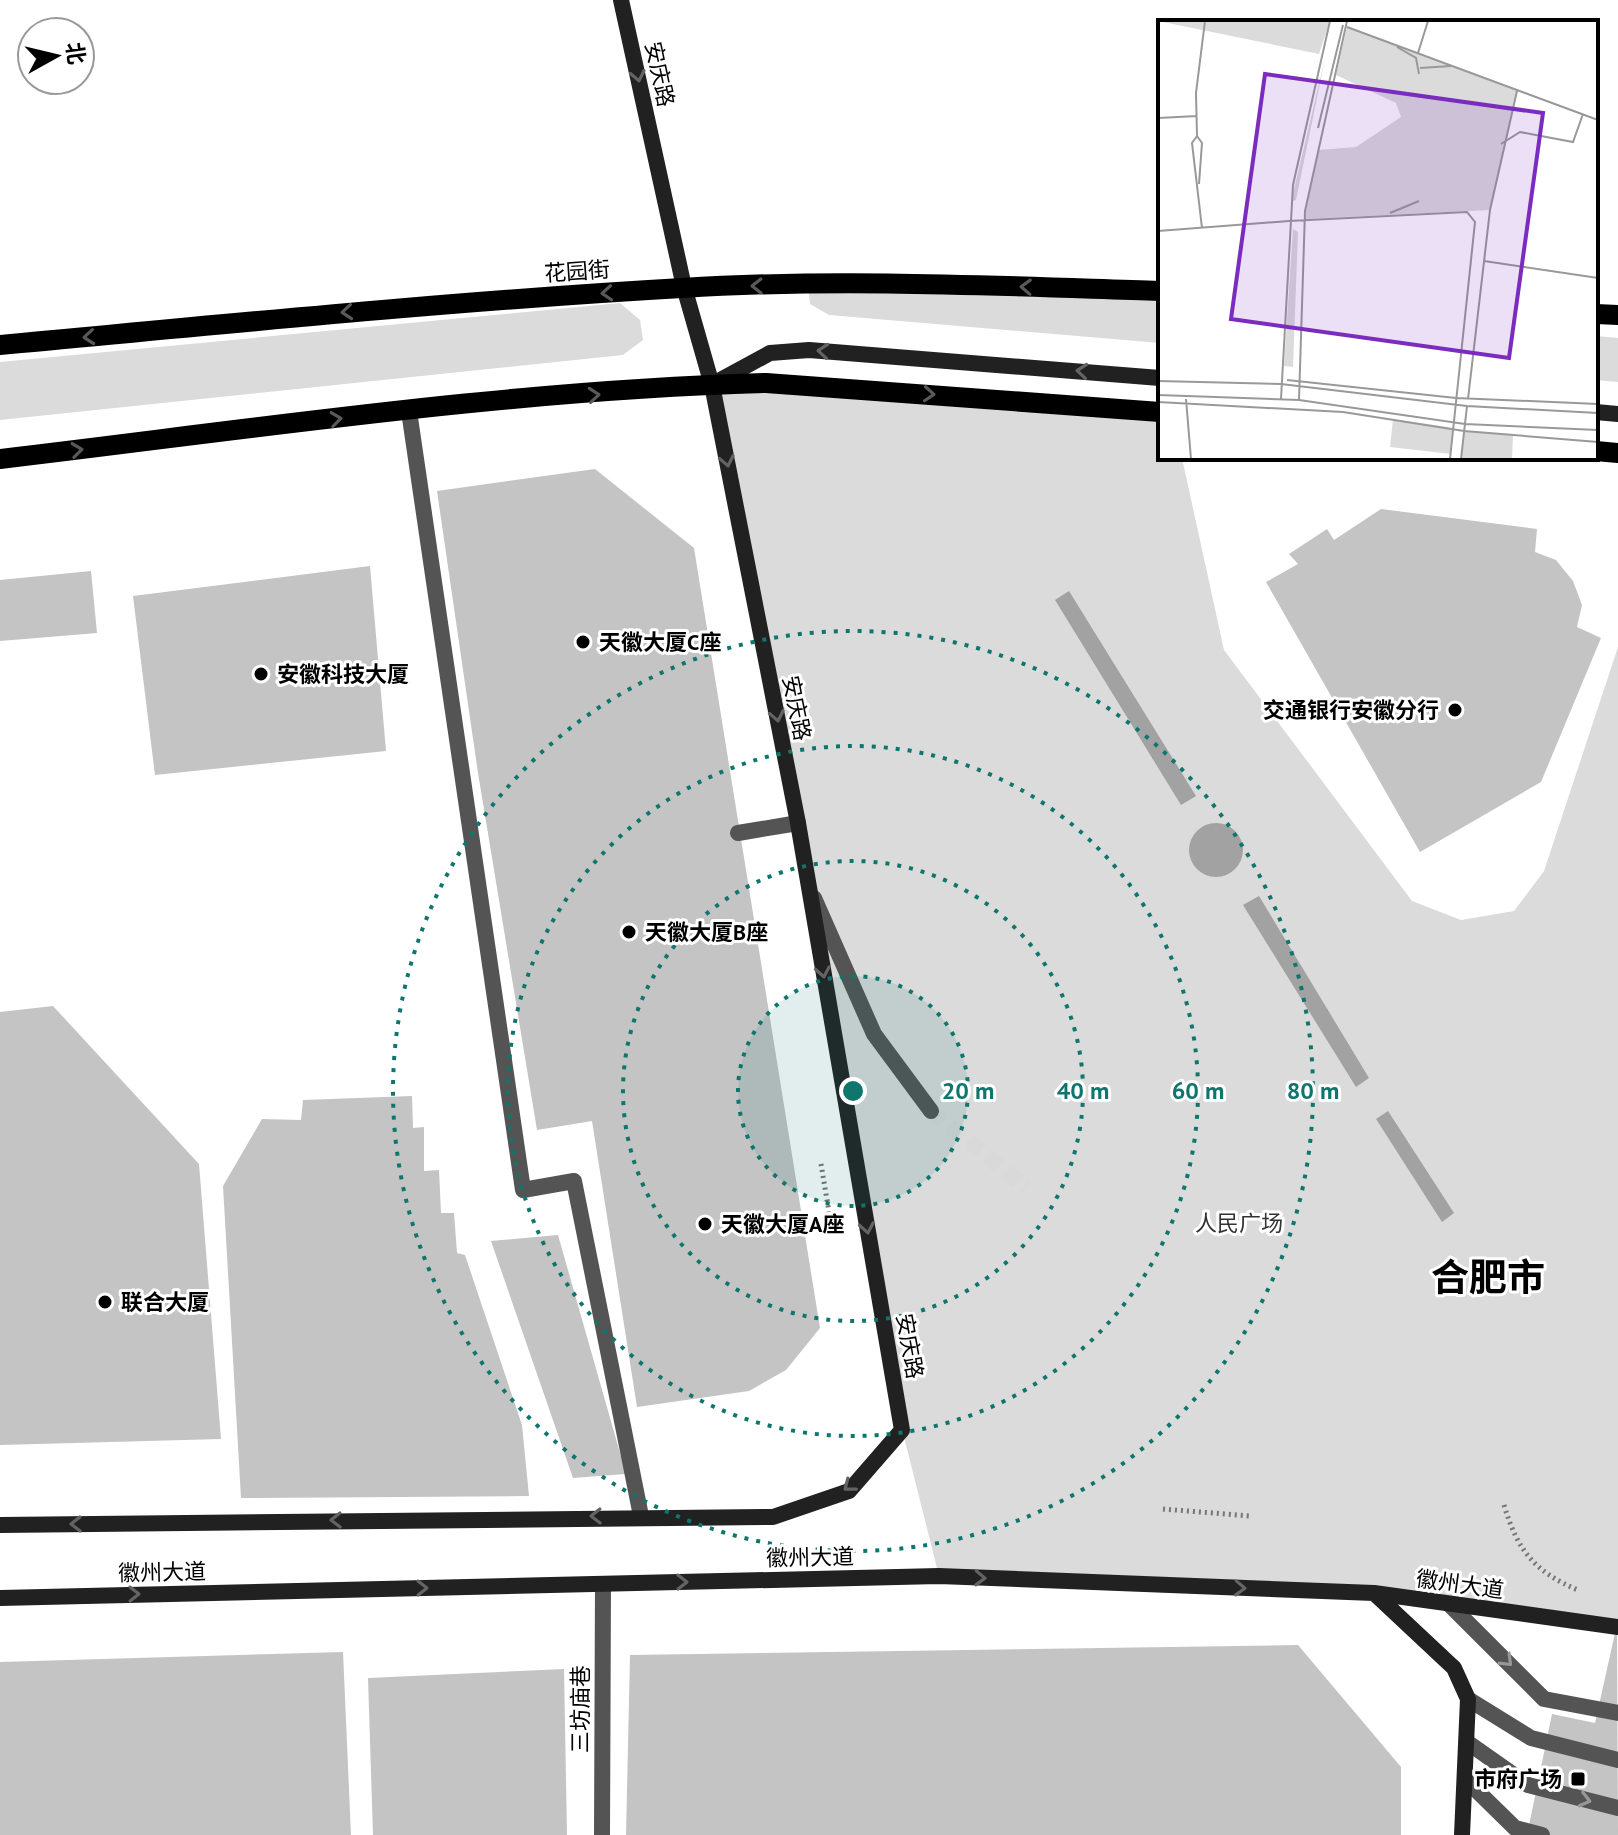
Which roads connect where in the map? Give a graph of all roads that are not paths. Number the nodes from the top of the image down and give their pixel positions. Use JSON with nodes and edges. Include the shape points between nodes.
{"nodes":[{"id":1,"x":621,"y":0,"type":"edge"},
{"id":2,"x":684,"y":287,"type":"junction"},
{"id":3,"x":1158,"y":291,"type":"edge"},
{"id":4,"x":1598,"y":314,"type":"edge"},
{"id":5,"x":1618,"y":315,"type":"edge"},
{"id":6,"x":0,"y":345,"type":"edge"},
{"id":7,"x":1158,"y":378,"type":"edge"},
{"id":8,"x":712,"y":385,"type":"junction"},
{"id":9,"x":409,"y":411,"type":"junction"},
{"id":10,"x":1158,"y":412,"type":"edge"},
{"id":11,"x":1598,"y":412,"type":"edge"},
{"id":12,"x":1618,"y":414,"type":"edge"},
{"id":13,"x":1598,"y":451,"type":"edge"},
{"id":14,"x":1618,"y":453,"type":"edge"},
{"id":15,"x":0,"y":459,"type":"edge"},
{"id":16,"x":798,"y":823,"type":"junction"},
{"id":17,"x":738,"y":833,"type":"dead end"},
{"id":18,"x":808,"y":885,"type":"junction"},
{"id":19,"x":931,"y":1111,"type":"tunnel mouth"},
{"id":20,"x":902,"y":1430,"type":"joint"},
{"id":21,"x":641,"y":1516,"type":"junction"},
{"id":22,"x":0,"y":1525,"type":"edge"},
{"id":23,"x":603,"y":1584,"type":"junction"},
{"id":24,"x":1374,"y":1593,"type":"junction"},
{"id":25,"x":0,"y":1598,"type":"edge"},
{"id":26,"x":1451,"y":1606,"type":"junction"},
{"id":27,"x":1618,"y":1627,"type":"edge"},
{"id":28,"x":1468,"y":1699,"type":"junction"},
{"id":29,"x":1618,"y":1713,"type":"edge"},
{"id":30,"x":1467,"y":1742,"type":"junction"},
{"id":31,"x":1618,"y":1760,"type":"edge"},
{"id":32,"x":1465,"y":1779,"type":"junction"},
{"id":33,"x":1618,"y":1808,"type":"edge"},
{"id":34,"x":1465,"y":1832,"type":"edge"},
{"id":35,"x":602,"y":1835,"type":"edge"},
{"id":36,"x":1542,"y":1835,"type":"edge"}],
"edges":[{"from":1,"to":2,"type":"main road","name":"安庆路","one_way":true},
{"from":3,"to":2,"type":"main road","name":"花园街","one_way":true,"via":[[919,284]]},
{"from":2,"to":6,"type":"main road","name":"花园街","one_way":true},
{"from":2,"to":8,"type":"main road","name":"安庆路"},
{"from":4,"to":5,"type":"main road"},
{"from":7,"to":8,"type":"main road","one_way":true,"via":[[809,350],[770,353]]},
{"from":9,"to":8,"type":"main road","one_way":true},
{"from":8,"to":10,"type":"main road","one_way":true,"via":[[766,383]]},
{"from":8,"to":16,"type":"main road","name":"安庆路","one_way":true},
{"from":15,"to":9,"type":"main road","one_way":true},
{"from":9,"to":21,"type":"street","via":[[523,1190],[574,1181]]},
{"from":11,"to":12,"type":"main road"},
{"from":13,"to":14,"type":"main road"},
{"from":16,"to":17,"type":"street"},
{"from":16,"to":18,"type":"main road","name":"安庆路"},
{"from":18,"to":19,"type":"street","via":[[874,1034]]},
{"from":18,"to":20,"type":"main road","name":"安庆路","one_way":true},
{"from":20,"to":21,"type":"main road","name":"徽州大道","one_way":true,"via":[[849,1491],[789,1512],[773,1517]]},
{"from":21,"to":22,"type":"main road","name":"徽州大道","one_way":true},
{"from":23,"to":24,"type":"main road","name":"徽州大道","one_way":true,"via":[[939,1576]]},
{"from":25,"to":23,"type":"main road","name":"徽州大道","one_way":true},
{"from":23,"to":35,"type":"street","name":"三坊庙巷"},
{"from":24,"to":26,"type":"main road","name":"徽州大道"},
{"from":24,"to":28,"type":"main road","via":[[1454,1668]]},
{"from":26,"to":27,"type":"main road","name":"徽州大道"},
{"from":26,"to":29,"type":"street","one_way":true,"via":[[1544,1699]]},
{"from":28,"to":30,"type":"main road"},
{"from":28,"to":31,"type":"street","via":[[1531,1738]]},
{"from":30,"to":32,"type":"main road"},
{"from":30,"to":33,"type":"street","one_way":true,"via":[[1528,1785]]},
{"from":32,"to":34,"type":"main road"},
{"from":32,"to":36,"type":"street","via":[[1515,1828]]}]}
